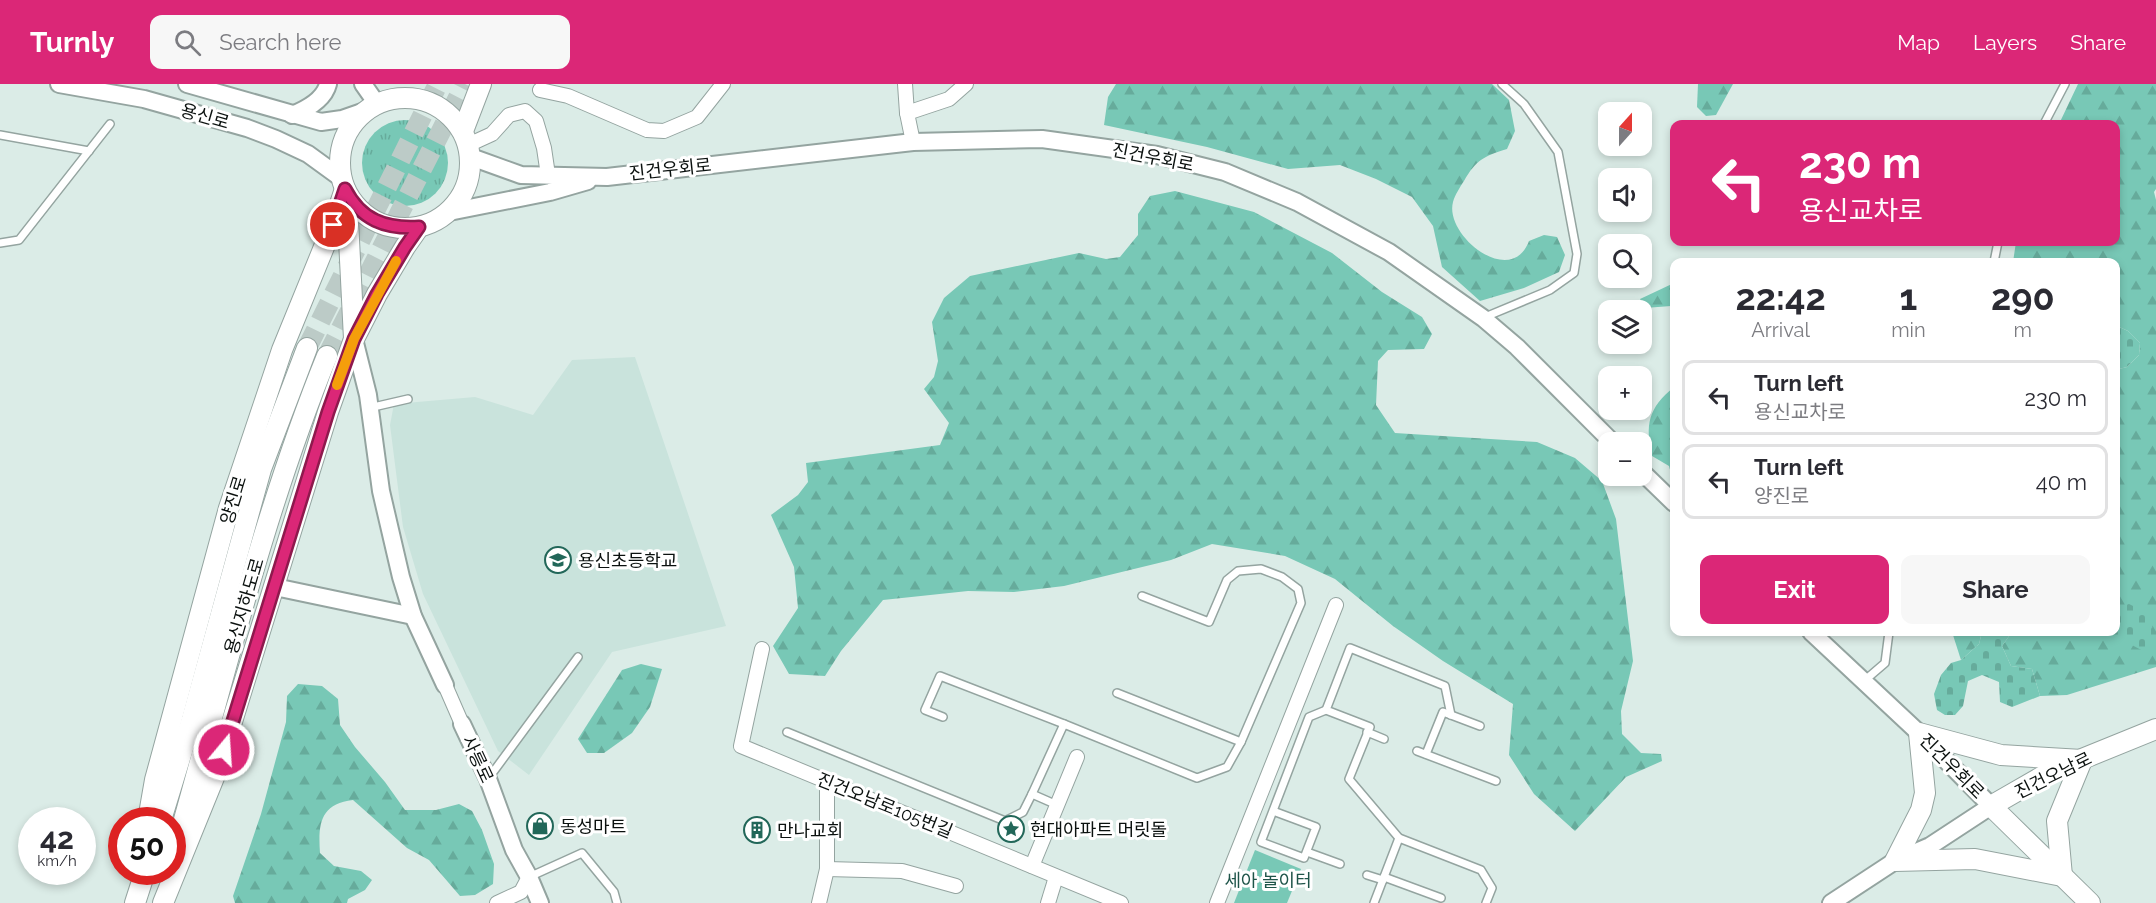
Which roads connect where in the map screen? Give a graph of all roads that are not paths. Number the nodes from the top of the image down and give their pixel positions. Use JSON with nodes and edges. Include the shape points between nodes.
{"nodes":[{"id":1,"x":59,"y":84,"type":"edge"},
{"id":2,"x":187,"y":84,"type":"edge"},
{"id":3,"x":328,"y":84,"type":"edge"},
{"id":4,"x":363,"y":84,"type":"edge"},
{"id":5,"x":481,"y":84,"type":"edge"},
{"id":6,"x":723,"y":84,"type":"edge"},
{"id":7,"x":905,"y":84,"type":"edge"},
{"id":8,"x":966,"y":84,"type":"edge"},
{"id":9,"x":1502,"y":84,"type":"edge"},
{"id":10,"x":2065,"y":84,"type":"edge"},
{"id":11,"x":542,"y":87,"type":"edge"},
{"id":12,"x":403,"y":91,"type":"edge"},
{"id":13,"x":371,"y":107,"type":"junction"},
{"id":14,"x":907,"y":113,"type":"junction"},
{"id":15,"x":292,"y":115,"type":"junction"},
{"id":16,"x":530,"y":115,"type":"junction"},
{"id":17,"x":2046,"y":120,"type":"edge"},
{"id":18,"x":110,"y":124,"type":"dead end"},
{"id":19,"x":0,"y":135,"type":"edge"},
{"id":20,"x":913,"y":142,"type":"junction"},
{"id":21,"x":467,"y":144,"type":"junction"},
{"id":22,"x":89,"y":151,"type":"junction"},
{"id":23,"x":548,"y":175,"type":"junction"},
{"id":24,"x":607,"y":177,"type":"junction"},
{"id":25,"x":345,"y":188,"type":"junction"},
{"id":26,"x":449,"y":212,"type":"junction"},
{"id":27,"x":419,"y":227,"type":"junction"},
{"id":28,"x":0,"y":243,"type":"edge"},
{"id":29,"x":1482,"y":318,"type":"junction"},
{"id":30,"x":354,"y":339,"type":"junction"},
{"id":31,"x":307,"y":348,"type":"tunnel mouth"},
{"id":32,"x":327,"y":356,"type":"tunnel mouth"},
{"id":33,"x":408,"y":399,"type":"dead end"},
{"id":34,"x":369,"y":408,"type":"junction"},
{"id":35,"x":1602,"y":432,"type":"edge"},
{"id":36,"x":1652,"y":482,"type":"edge"},
{"id":37,"x":1670,"y":499,"type":"edge"},
{"id":38,"x":275,"y":587,"type":"junction"},
{"id":39,"x":1142,"y":596,"type":"dead end"},
{"id":40,"x":1336,"y":605,"type":"dead end"},
{"id":41,"x":413,"y":616,"type":"junction"},
{"id":42,"x":1815,"y":636,"type":"edge"},
{"id":43,"x":1888,"y":636,"type":"edge"},
{"id":44,"x":762,"y":649,"type":"dead end"},
{"id":45,"x":578,"y":657,"type":"dead end"},
{"id":46,"x":1864,"y":681,"type":"junction"},
{"id":47,"x":445,"y":686,"type":"joint"},
{"id":48,"x":1117,"y":693,"type":"dead end"},
{"id":49,"x":1326,"y":710,"type":"junction"},
{"id":50,"x":1451,"y":715,"type":"junction"},
{"id":51,"x":943,"y":717,"type":"dead end"},
{"id":52,"x":462,"y":724,"type":"joint"},
{"id":53,"x":1064,"y":724,"type":"junction"},
{"id":54,"x":1480,"y":726,"type":"dead end"},
{"id":55,"x":2156,"y":729,"type":"edge"},
{"id":56,"x":787,"y":732,"type":"dead end"},
{"id":57,"x":1367,"y":732,"type":"junction"},
{"id":58,"x":1919,"y":733,"type":"junction"},
{"id":59,"x":1384,"y":739,"type":"dead end"},
{"id":60,"x":1241,"y":742,"type":"junction"},
{"id":61,"x":1417,"y":751,"type":"dead end"},
{"id":62,"x":1426,"y":754,"type":"junction"},
{"id":63,"x":1077,"y":757,"type":"dead end"},
{"id":64,"x":2082,"y":760,"type":"junction"},
{"id":65,"x":488,"y":779,"type":"junction"},
{"id":66,"x":1496,"y":781,"type":"dead end"},
{"id":67,"x":827,"y":782,"type":"junction"},
{"id":68,"x":1032,"y":794,"type":"junction"},
{"id":69,"x":1057,"y":805,"type":"junction"},
{"id":70,"x":1991,"y":806,"type":"junction"},
{"id":71,"x":150,"y":807,"type":"edge"},
{"id":72,"x":164,"y":807,"type":"edge"},
{"id":73,"x":186,"y":811,"type":"edge"},
{"id":74,"x":1273,"y":811,"type":"junction"},
{"id":75,"x":1399,"y":838,"type":"junction"},
{"id":76,"x":1307,"y":852,"type":"junction"},
{"id":77,"x":1895,"y":861,"type":"junction"},
{"id":78,"x":1340,"y":864,"type":"dead end"},
{"id":79,"x":1032,"y":866,"type":"junction"},
{"id":80,"x":827,"y":869,"type":"junction"},
{"id":81,"x":1367,"y":874,"type":"dead end"},
{"id":82,"x":2062,"y":876,"type":"junction"},
{"id":83,"x":530,"y":877,"type":"junction"},
{"id":84,"x":1056,"y":877,"type":"junction"},
{"id":85,"x":1384,"y":878,"type":"junction"},
{"id":86,"x":136,"y":885,"type":"edge"},
{"id":87,"x":140,"y":885,"type":"edge"},
{"id":88,"x":166,"y":885,"type":"edge"},
{"id":89,"x":956,"y":886,"type":"dead end"},
{"id":90,"x":1441,"y":898,"type":"dead end"},
{"id":91,"x":134,"y":903,"type":"edge"},
{"id":92,"x":162,"y":903,"type":"edge"},
{"id":93,"x":497,"y":903,"type":"edge"},
{"id":94,"x":540,"y":903,"type":"edge"},
{"id":95,"x":617,"y":903,"type":"edge"},
{"id":96,"x":819,"y":903,"type":"edge"},
{"id":97,"x":1048,"y":903,"type":"edge"},
{"id":98,"x":1121,"y":903,"type":"edge"},
{"id":99,"x":1216,"y":903,"type":"edge"},
{"id":100,"x":1374,"y":903,"type":"edge"},
{"id":101,"x":1486,"y":903,"type":"edge"},
{"id":102,"x":1831,"y":903,"type":"edge"},
{"id":103,"x":2090,"y":903,"type":"edge"}],
"edges":[{"from":1,"to":25,"type":"street","name":"용신로","via":[[144,99],[247,128],[308,154]]},
{"from":2,"to":15,"type":"street"},
{"from":3,"to":15,"type":"street","via":[[322,97]]},
{"from":4,"to":13,"type":"street"},
{"from":5,"to":21,"type":"main road"},
{"from":6,"to":11,"type":"street","via":[[697,117],[664,131],[647,130]]},
{"from":7,"to":14,"type":"street"},
{"from":8,"to":14,"type":"street","via":[[949,99]]},
{"from":9,"to":29,"type":"lane","via":[[1524,104],[1558,152],[1577,254],[1574,273],[1550,290]]},
{"from":10,"to":17,"type":"lane"},
{"from":11,"to":16,"type":"street"},
{"from":12,"to":13,"type":"main road"},
{"from":12,"to":21,"type":"main road","via":[[451,116]]},
{"from":13,"to":15,"type":"street","via":[[342,119],[321,122]]},
{"from":13,"to":25,"type":"main road","via":[[353,123],[344,139],[340,158]]},
{"from":14,"to":20,"type":"street"},
{"from":16,"to":21,"type":"street","via":[[525,111],[509,115],[492,134]]},
{"from":16,"to":23,"type":"street","via":[[536,121]]},
{"from":18,"to":22,"type":"lane"},
{"from":19,"to":22,"type":"lane"},
{"from":20,"to":24,"type":"street","name":"진건우회로"},
{"from":20,"to":29,"type":"street","name":"진건우회로","via":[[1042,139],[1157,155],[1225,172],[1297,202],[1389,252]]},
{"from":21,"to":23,"type":"street","name":"진건우회로","via":[[521,175]]},
{"from":21,"to":26,"type":"main road","via":[[470,172],[466,187]]},
{"from":22,"to":28,"type":"lane","via":[[19,240]]},
{"from":23,"to":24,"type":"street","name":"진건우회로"},
{"from":24,"to":26,"type":"street","name":"진건우회로"},
{"from":25,"to":27,"type":"main road","via":[[363,213],[380,223],[399,228]]},
{"from":25,"to":30,"type":"main road"},
{"from":25,"to":71,"type":"main road","name":"양진로","via":[[282,350],[229,508]]},
{"from":26,"to":27,"type":"main road"},
{"from":27,"to":30,"type":"main road"},
{"from":29,"to":35,"type":"street","name":"진건우회로"},
{"from":30,"to":34,"type":"street","name":"사릉로"},
{"from":30,"to":38,"type":"main road"},
{"from":31,"to":72,"type":"main road","name":"용신지하도로","via":[[261,469]]},
{"from":32,"to":73,"type":"main road","name":"용신지하도로","via":[[276,495]]},
{"from":33,"to":34,"type":"lane"},
{"from":34,"to":41,"type":"street","name":"사릉로","via":[[381,491]]},
{"from":36,"to":37,"type":"street"},
{"from":38,"to":41,"type":"street"},
{"from":38,"to":92,"type":"main road","via":[[218,770]]},
{"from":39,"to":60,"type":"lane","via":[[1209,622],[1227,580],[1238,571],[1261,569],[1298,589],[1301,603]]},
{"from":40,"to":99,"type":"street"},
{"from":41,"to":47,"type":"street","name":"사릉로"},
{"from":42,"to":46,"type":"street","name":"진건우회로"},
{"from":43,"to":46,"type":"lane","via":[[1885,663]]},
{"from":44,"to":67,"type":"street","name":"진건오남로105번길","via":[[741,746]]},
{"from":45,"to":65,"type":"lane"},
{"from":46,"to":58,"type":"street","name":"진건우회로"},
{"from":47,"to":52,"type":"street","name":"사릉로"},
{"from":48,"to":60,"type":"lane"},
{"from":49,"to":50,"type":"lane","via":[[1350,648],[1445,686]]},
{"from":49,"to":57,"type":"lane","via":[[1370,727]]},
{"from":49,"to":74,"type":"lane","via":[[1309,717]]},
{"from":50,"to":54,"type":"lane"},
{"from":50,"to":62,"type":"lane","via":[[1443,712]]},
{"from":51,"to":53,"type":"lane","via":[[925,710],[940,676]]},
{"from":52,"to":65,"type":"street","name":"사릉로"},
{"from":53,"to":60,"type":"lane","via":[[1197,777],[1227,767]]},
{"from":53,"to":68,"type":"lane"},
{"from":55,"to":64,"type":"main road","name":"진건오남로"},
{"from":56,"to":68,"type":"lane","via":[[1005,821],[1023,813]]},
{"from":57,"to":59,"type":"lane"},
{"from":57,"to":75,"type":"lane","via":[[1349,778]]},
{"from":58,"to":64,"type":"main road","via":[[2001,755]]},
{"from":58,"to":70,"type":"street","name":"진건우회로"},
{"from":58,"to":77,"type":"main road","via":[[1925,793],[1921,810]]},
{"from":61,"to":62,"type":"lane"},
{"from":62,"to":66,"type":"lane"},
{"from":63,"to":69,"type":"street"},
{"from":64,"to":70,"type":"main road","name":"진건오남로","via":[[2050,772]]},
{"from":64,"to":82,"type":"main road","via":[[2057,821]]},
{"from":65,"to":83,"type":"street","name":"사릉로","via":[[514,850]]},
{"from":67,"to":79,"type":"street","name":"진건오남로105번길"},
{"from":67,"to":80,"type":"street"},
{"from":68,"to":69,"type":"lane"},
{"from":69,"to":79,"type":"street"},
{"from":70,"to":77,"type":"street","name":"진건오남로","via":[[1930,846]]},
{"from":70,"to":82,"type":"main road","name":"진건우회로"},
{"from":74,"to":76,"type":"lane","via":[[1316,827]]},
{"from":74,"to":76,"type":"lane","via":[[1261,842],[1304,858]]},
{"from":75,"to":85,"type":"lane"},
{"from":75,"to":101,"type":"lane","via":[[1481,870],[1492,888]]},
{"from":76,"to":78,"type":"lane"},
{"from":77,"to":82,"type":"main road","via":[[1976,859]]},
{"from":77,"to":102,"type":"street","name":"진건오남로"},
{"from":79,"to":84,"type":"street","name":"진건오남로105번길"},
{"from":80,"to":89,"type":"street","via":[[902,871]]},
{"from":80,"to":96,"type":"street"},
{"from":81,"to":85,"type":"lane"},
{"from":82,"to":103,"type":"main road","name":"진건우회로"},
{"from":83,"to":93,"type":"street","via":[[521,892]]},
{"from":83,"to":94,"type":"street","name":"사릉로"},
{"from":83,"to":95,"type":"lane","via":[[582,853],[615,892]]},
{"from":84,"to":97,"type":"street"},
{"from":84,"to":98,"type":"street","name":"진건오남로105번길"},
{"from":85,"to":90,"type":"lane"},
{"from":85,"to":100,"type":"lane"},
{"from":86,"to":91,"type":"main road"},
{"from":87,"to":91,"type":"main road"},
{"from":88,"to":92,"type":"main road"}]}
